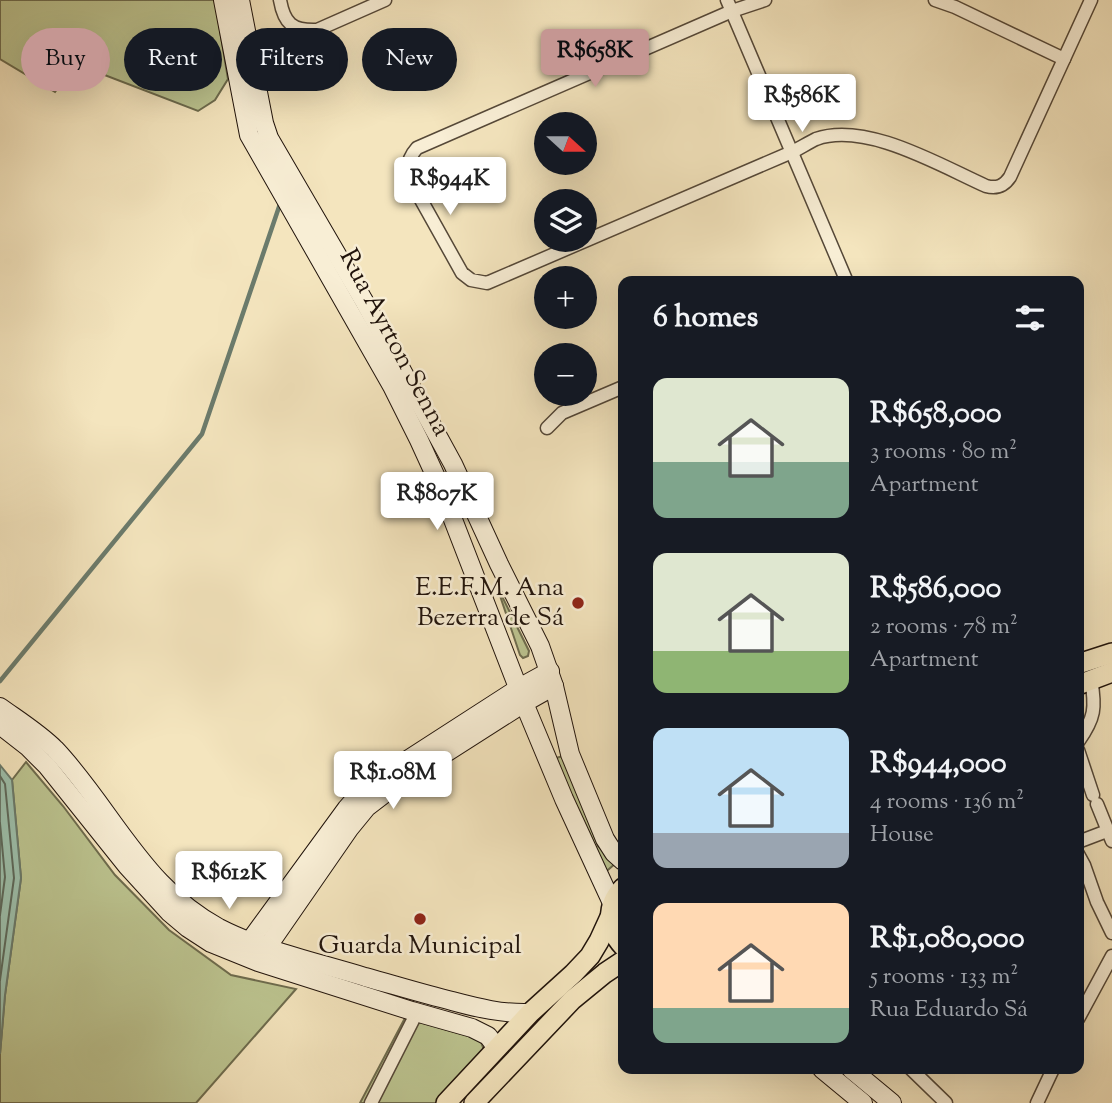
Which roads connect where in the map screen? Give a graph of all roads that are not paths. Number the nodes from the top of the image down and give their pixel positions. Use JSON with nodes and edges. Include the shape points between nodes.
{"nodes":[{"id":1,"x":223,"y":0,"type":"edge"},
{"id":2,"x":240,"y":0,"type":"edge"},
{"id":3,"x":280,"y":0,"type":"edge"},
{"id":4,"x":385,"y":0,"type":"edge"},
{"id":5,"x":765,"y":0,"type":"edge"},
{"id":6,"x":935,"y":0,"type":"edge"},
{"id":7,"x":1091,"y":0,"type":"edge"},
{"id":8,"x":729,"y":6,"type":"edge"},
{"id":9,"x":1064,"y":59,"type":"junction"},
{"id":10,"x":264,"y":123,"type":"junction"},
{"id":11,"x":249,"y":135,"type":"junction"},
{"id":12,"x":792,"y":152,"type":"junction"},
{"id":13,"x":279,"y":155,"type":"junction"},
{"id":14,"x":845,"y":276,"type":"edge"},
{"id":15,"x":618,"y":389,"type":"edge"},
{"id":16,"x":547,"y":428,"type":"dead end"},
{"id":17,"x":1112,"y":653,"type":"edge"},
{"id":18,"x":1084,"y":661,"type":"edge"},
{"id":19,"x":1112,"y":672,"type":"edge"},
{"id":20,"x":552,"y":679,"type":"junction"},
{"id":21,"x":1084,"y":682,"type":"edge"},
{"id":22,"x":521,"y":695,"type":"junction"},
{"id":23,"x":0,"y":707,"type":"edge"},
{"id":24,"x":0,"y":725,"type":"edge"},
{"id":25,"x":1084,"y":734,"type":"edge"},
{"id":26,"x":1084,"y":768,"type":"edge"},
{"id":27,"x":1110,"y":836,"type":"edge"},
{"id":28,"x":1084,"y":841,"type":"edge"},
{"id":29,"x":618,"y":857,"type":"edge"},
{"id":30,"x":1084,"y":864,"type":"edge"},
{"id":31,"x":615,"y":902,"type":"edge"},
{"id":32,"x":1109,"y":920,"type":"edge"},
{"id":33,"x":1112,"y":933,"type":"edge"},
{"id":34,"x":618,"y":941,"type":"edge"},
{"id":35,"x":245,"y":948,"type":"junction"},
{"id":36,"x":262,"y":955,"type":"junction"},
{"id":37,"x":1112,"y":956,"type":"edge"},
{"id":38,"x":618,"y":964,"type":"edge"},
{"id":39,"x":1084,"y":1006,"type":"edge"},
{"id":40,"x":412,"y":1011,"type":"junction"},
{"id":41,"x":530,"y":1013,"type":"junction"},
{"id":42,"x":497,"y":1048,"type":"junction"},
{"id":43,"x":827,"y":1074,"type":"edge"},
{"id":44,"x":857,"y":1074,"type":"edge"},
{"id":45,"x":916,"y":1074,"type":"edge"},
{"id":46,"x":1052,"y":1074,"type":"edge"},
{"id":47,"x":855,"y":1100,"type":"edge"},
{"id":48,"x":371,"y":1103,"type":"edge"},
{"id":49,"x":446,"y":1103,"type":"edge"},
{"id":50,"x":474,"y":1103,"type":"edge"},
{"id":51,"x":892,"y":1103,"type":"edge"},
{"id":52,"x":946,"y":1103,"type":"edge"},
{"id":53,"x":1037,"y":1103,"type":"edge"}],
"edges":[{"from":1,"to":11,"type":"street","name":"Rua Ayrton Senna"},
{"from":2,"to":10,"type":"street","name":"Rua Ayrton Senna"},
{"from":3,"to":4,"type":"street","via":[[283,16],[309,31]]},
{"from":5,"to":8,"type":"street"},
{"from":6,"to":9,"type":"street"},
{"from":7,"to":9,"type":"street"},
{"from":8,"to":12,"type":"street"},
{"from":8,"to":12,"type":"street","via":[[422,145],[408,163],[410,180],[462,273],[487,283]]},
{"from":9,"to":12,"type":"street","via":[[1010,177],[999,187],[986,186],[872,139],[818,139]]},
{"from":10,"to":11,"type":"street"},
{"from":10,"to":13,"type":"street","name":"Rua Ayrton Senna"},
{"from":11,"to":13,"type":"street"},
{"from":11,"to":22,"type":"street","name":"Rua Ayrton Senna","via":[[419,440]]},
{"from":12,"to":14,"type":"street"},
{"from":13,"to":20,"type":"street","name":"Rua Ayrton Senna","via":[[453,464]]},
{"from":15,"to":16,"type":"street","via":[[562,413]]},
{"from":17,"to":18,"type":"main road"},
{"from":19,"to":21,"type":"main road"},
{"from":20,"to":22,"type":"street"},
{"from":20,"to":29,"type":"street","name":"Rua Ayrton Senna","via":[[570,754],[605,839]]},
{"from":21,"to":25,"type":"street","via":[[1095,702]]},
{"from":22,"to":31,"type":"street","name":"Rua Ayrton Senna"},
{"from":22,"to":35,"type":"street","via":[[362,791]]},
{"from":22,"to":36,"type":"street","via":[[367,807]]},
{"from":23,"to":35,"type":"street","via":[[65,760],[160,882]]},
{"from":24,"to":35,"type":"street","via":[[47,766],[169,912],[211,943]]},
{"from":26,"to":27,"type":"street"},
{"from":27,"to":28,"type":"street"},
{"from":30,"to":32,"type":"street","via":[[1097,902]]},
{"from":31,"to":34,"type":"main road","via":[[612,929]]},
{"from":31,"to":41,"type":"main road","via":[[590,956]]},
{"from":32,"to":33,"type":"street"},
{"from":35,"to":36,"type":"street"},
{"from":36,"to":40,"type":"street"},
{"from":36,"to":41,"type":"street","via":[[505,1013]]},
{"from":37,"to":39,"type":"street"},
{"from":38,"to":50,"type":"main road","via":[[572,1000]]},
{"from":40,"to":42,"type":"street","via":[[472,1028],[488,1036]]},
{"from":40,"to":48,"type":"street","via":[[413,1020]]},
{"from":41,"to":42,"type":"main road"},
{"from":42,"to":49,"type":"main road"},
{"from":43,"to":47,"type":"street"},
{"from":44,"to":51,"type":"street"},
{"from":45,"to":52,"type":"street"},
{"from":46,"to":53,"type":"street"}]}
